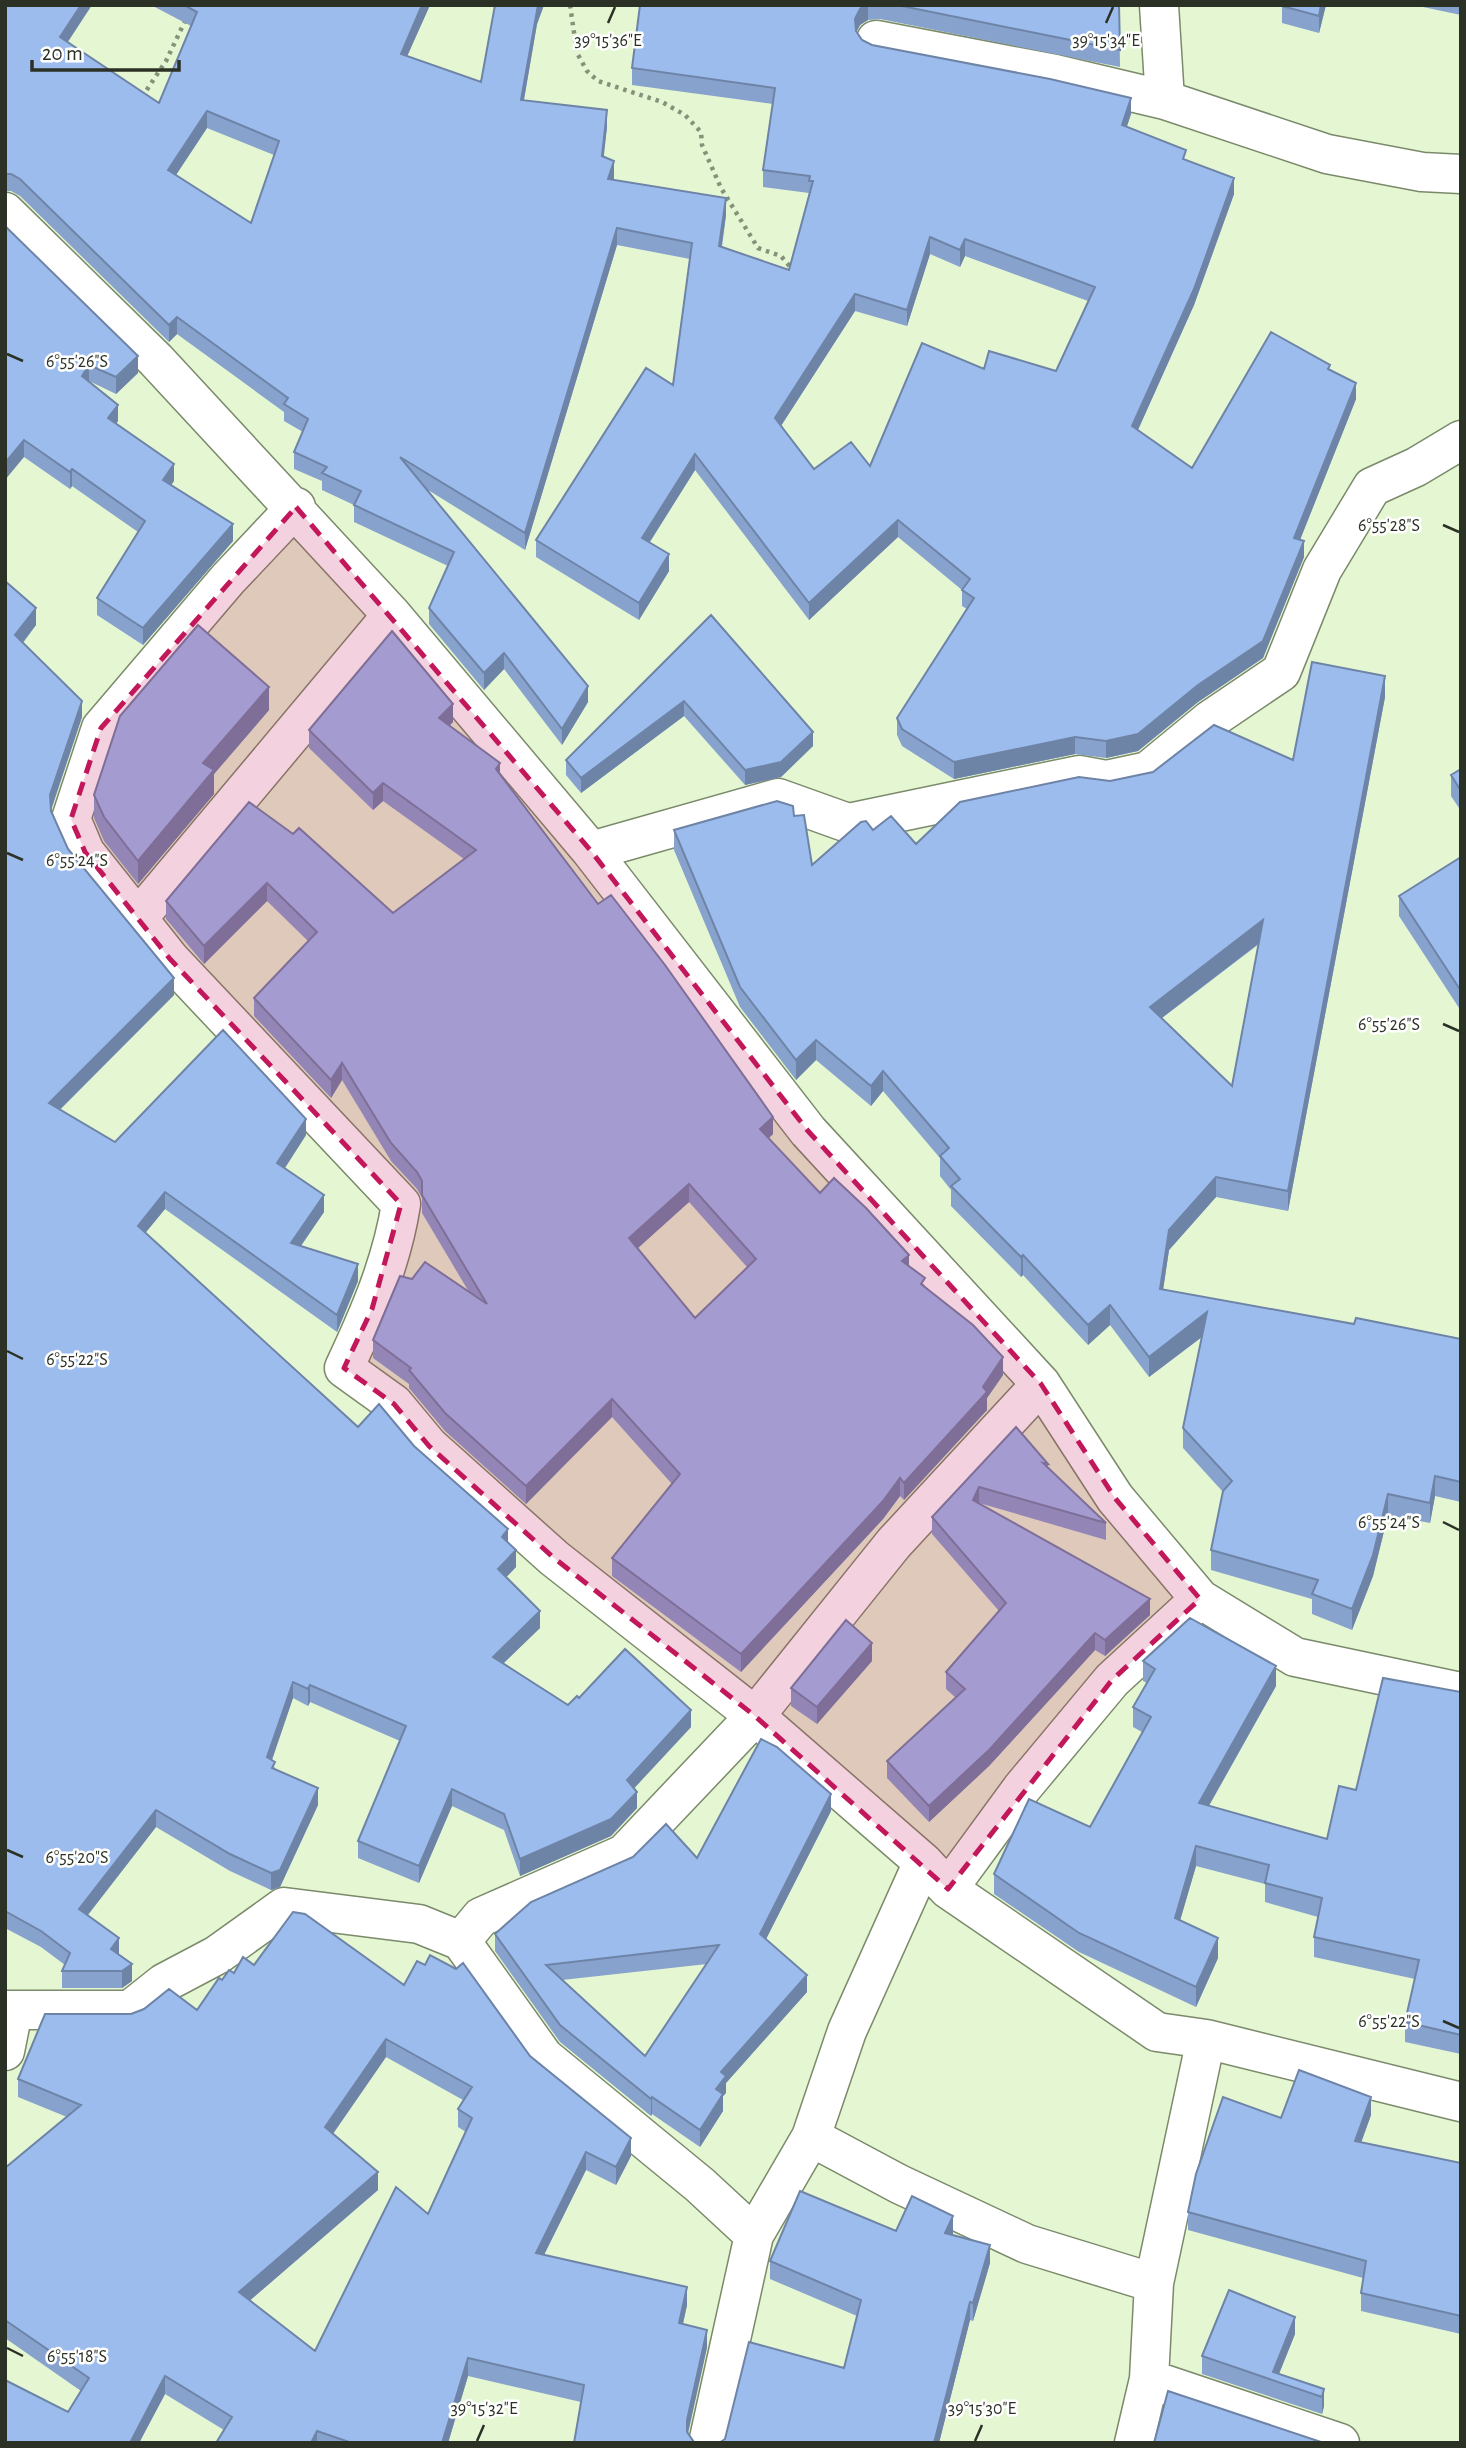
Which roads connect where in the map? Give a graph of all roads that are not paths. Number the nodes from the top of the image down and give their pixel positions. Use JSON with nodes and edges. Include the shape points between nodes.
{"nodes":[{"id":1,"x":1159,"y":5,"type":"edge"},
{"id":2,"x":876,"y":40,"type":"dead end"},
{"id":3,"x":1165,"y":100,"type":"junction"},
{"id":4,"x":1461,"y":174,"type":"edge"},
{"id":5,"x":5,"y":212,"type":"edge"},
{"id":6,"x":1461,"y":440,"type":"edge"},
{"id":7,"x":296,"y":507,"type":"junction"},
{"id":8,"x":392,"y":615,"type":"junction"},
{"id":9,"x":591,"y":850,"type":"junction"},
{"id":10,"x":138,"y":918,"type":"junction"},
{"id":11,"x":1041,"y":1384,"type":"junction"},
{"id":12,"x":1200,"y":1599,"type":"junction"},
{"id":13,"x":1461,"y":1692,"type":"edge"},
{"id":14,"x":755,"y":1716,"type":"junction"},
{"id":15,"x":936,"y":1875,"type":"junction"},
{"id":16,"x":461,"y":1941,"type":"junction"},
{"id":17,"x":9,"y":2010,"type":"edge"},
{"id":18,"x":1206,"y":2039,"type":"junction"},
{"id":19,"x":5,"y":2051,"type":"edge"},
{"id":20,"x":1461,"y":2102,"type":"edge"},
{"id":21,"x":811,"y":2137,"type":"junction"},
{"id":22,"x":754,"y":2235,"type":"junction"},
{"id":23,"x":1154,"y":2283,"type":"junction"},
{"id":24,"x":1149,"y":2379,"type":"junction"},
{"id":25,"x":708,"y":2443,"type":"edge"},
{"id":26,"x":1133,"y":2443,"type":"edge"},
{"id":27,"x":1340,"y":2443,"type":"edge"}],
"edges":[{"from":1,"to":3,"type":"street"},
{"from":2,"to":3,"type":"street"},
{"from":3,"to":4,"type":"street","via":[[1327,154],[1422,172]]},
{"from":5,"to":7,"type":"street","via":[[156,360]]},
{"from":6,"to":9,"type":"street","via":[[1372,487],[1322,570],[1281,672],[1210,720],[1148,771],[1106,780],[1079,775],[848,823],[778,799]]},
{"from":7,"to":8,"type":"street"},
{"from":7,"to":10,"type":"street","via":[[101,728],[71,819],[85,852]]},
{"from":8,"to":9,"type":"street"},
{"from":8,"to":10,"type":"street"},
{"from":9,"to":11,"type":"street","via":[[808,1131]]},
{"from":10,"to":14,"type":"street","via":[[170,959],[401,1204],[396,1240],[344,1368],[394,1404],[429,1446],[554,1558]]},
{"from":11,"to":12,"type":"street","via":[[1115,1498]]},
{"from":11,"to":14,"type":"street","via":[[894,1543]]},
{"from":12,"to":13,"type":"street","via":[[1295,1657]]},
{"from":12,"to":15,"type":"street","via":[[1112,1680],[1022,1788]]},
{"from":14,"to":15,"type":"street"},
{"from":14,"to":16,"type":"street","via":[[625,1854],[481,1917]]},
{"from":15,"to":18,"type":"street","via":[[1157,2032]]},
{"from":15,"to":21,"type":"street","via":[[847,2031]]},
{"from":16,"to":17,"type":"street","via":[[419,1924],[284,1907],[217,1955],[163,1983],[130,2010]]},
{"from":16,"to":22,"type":"street","via":[[544,2057]]},
{"from":17,"to":19,"type":"street"},
{"from":18,"to":20,"type":"street"},
{"from":18,"to":23,"type":"street"},
{"from":21,"to":22,"type":"street"},
{"from":21,"to":23,"type":"street","via":[[1027,2244]]},
{"from":22,"to":25,"type":"street"},
{"from":23,"to":24,"type":"street"},
{"from":24,"to":26,"type":"street"},
{"from":24,"to":27,"type":"street"}]}
